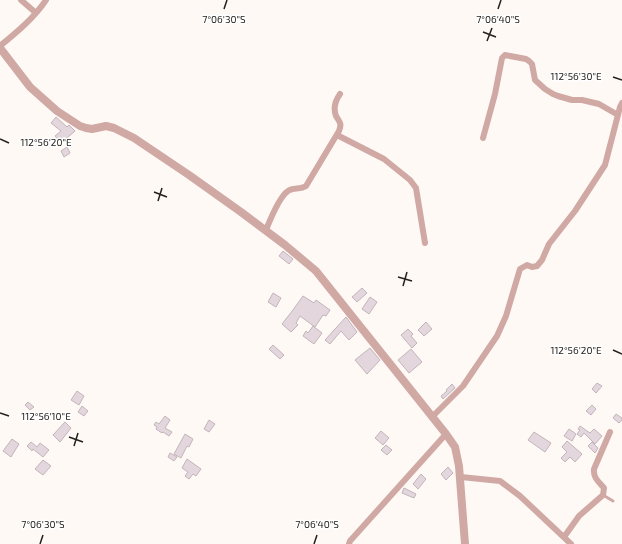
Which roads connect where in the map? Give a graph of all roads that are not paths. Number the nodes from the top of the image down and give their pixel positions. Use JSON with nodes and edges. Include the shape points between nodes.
{"nodes":[{"id":1,"x":21,"y":0,"type":"edge"},
{"id":2,"x":46,"y":0,"type":"edge"},
{"id":3,"x":36,"y":13,"type":"junction"},
{"id":4,"x":0,"y":47,"type":"edge"},
{"id":5,"x":340,"y":94,"type":"dead end"},
{"id":6,"x":622,"y":103,"type":"edge"},
{"id":7,"x":618,"y":115,"type":"junction"},
{"id":8,"x":337,"y":135,"type":"junction"},
{"id":9,"x":483,"y":138,"type":"dead end"},
{"id":10,"x":266,"y":230,"type":"junction"},
{"id":11,"x":425,"y":243,"type":"dead end"},
{"id":12,"x":432,"y":417,"type":"junction"},
{"id":13,"x":610,"y":432,"type":"dead end"},
{"id":14,"x":446,"y":434,"type":"junction"},
{"id":15,"x":460,"y":477,"type":"junction"},
{"id":16,"x":603,"y":494,"type":"junction"},
{"id":17,"x":613,"y":501,"type":"dead end"},
{"id":18,"x":564,"y":537,"type":"junction"},
{"id":19,"x":349,"y":544,"type":"edge"},
{"id":20,"x":465,"y":544,"type":"edge"},
{"id":21,"x":571,"y":544,"type":"edge"}],
"edges":[{"from":1,"to":3,"type":"street"},
{"from":2,"to":3,"type":"street"},
{"from":3,"to":4,"type":"street"},
{"from":4,"to":10,"type":"street","via":[[30,87],[57,111],[80,126],[92,129],[106,126],[134,138]]},
{"from":5,"to":8,"type":"street","via":[[335,101],[336,115],[341,126]]},
{"from":6,"to":7,"type":"street"},
{"from":7,"to":9,"type":"street","via":[[599,104],[553,94],[537,82],[529,61],[505,55],[502,58]]},
{"from":7,"to":12,"type":"street","via":[[605,165],[575,211],[549,244],[542,260],[537,266],[527,265],[520,269],[506,316],[497,336],[463,386]]},
{"from":8,"to":10,"type":"street","via":[[306,186],[286,192]]},
{"from":8,"to":11,"type":"street","via":[[384,159],[410,180],[416,188]]},
{"from":10,"to":12,"type":"street","via":[[316,272]]},
{"from":12,"to":14,"type":"street"},
{"from":13,"to":16,"type":"street","via":[[594,469],[594,476],[604,488]]},
{"from":14,"to":15,"type":"street","via":[[455,447]]},
{"from":14,"to":19,"type":"street"},
{"from":15,"to":18,"type":"street","via":[[500,481]]},
{"from":15,"to":20,"type":"street"},
{"from":16,"to":17,"type":"lane"},
{"from":16,"to":18,"type":"street","via":[[579,516]]},
{"from":18,"to":21,"type":"street"}]}
